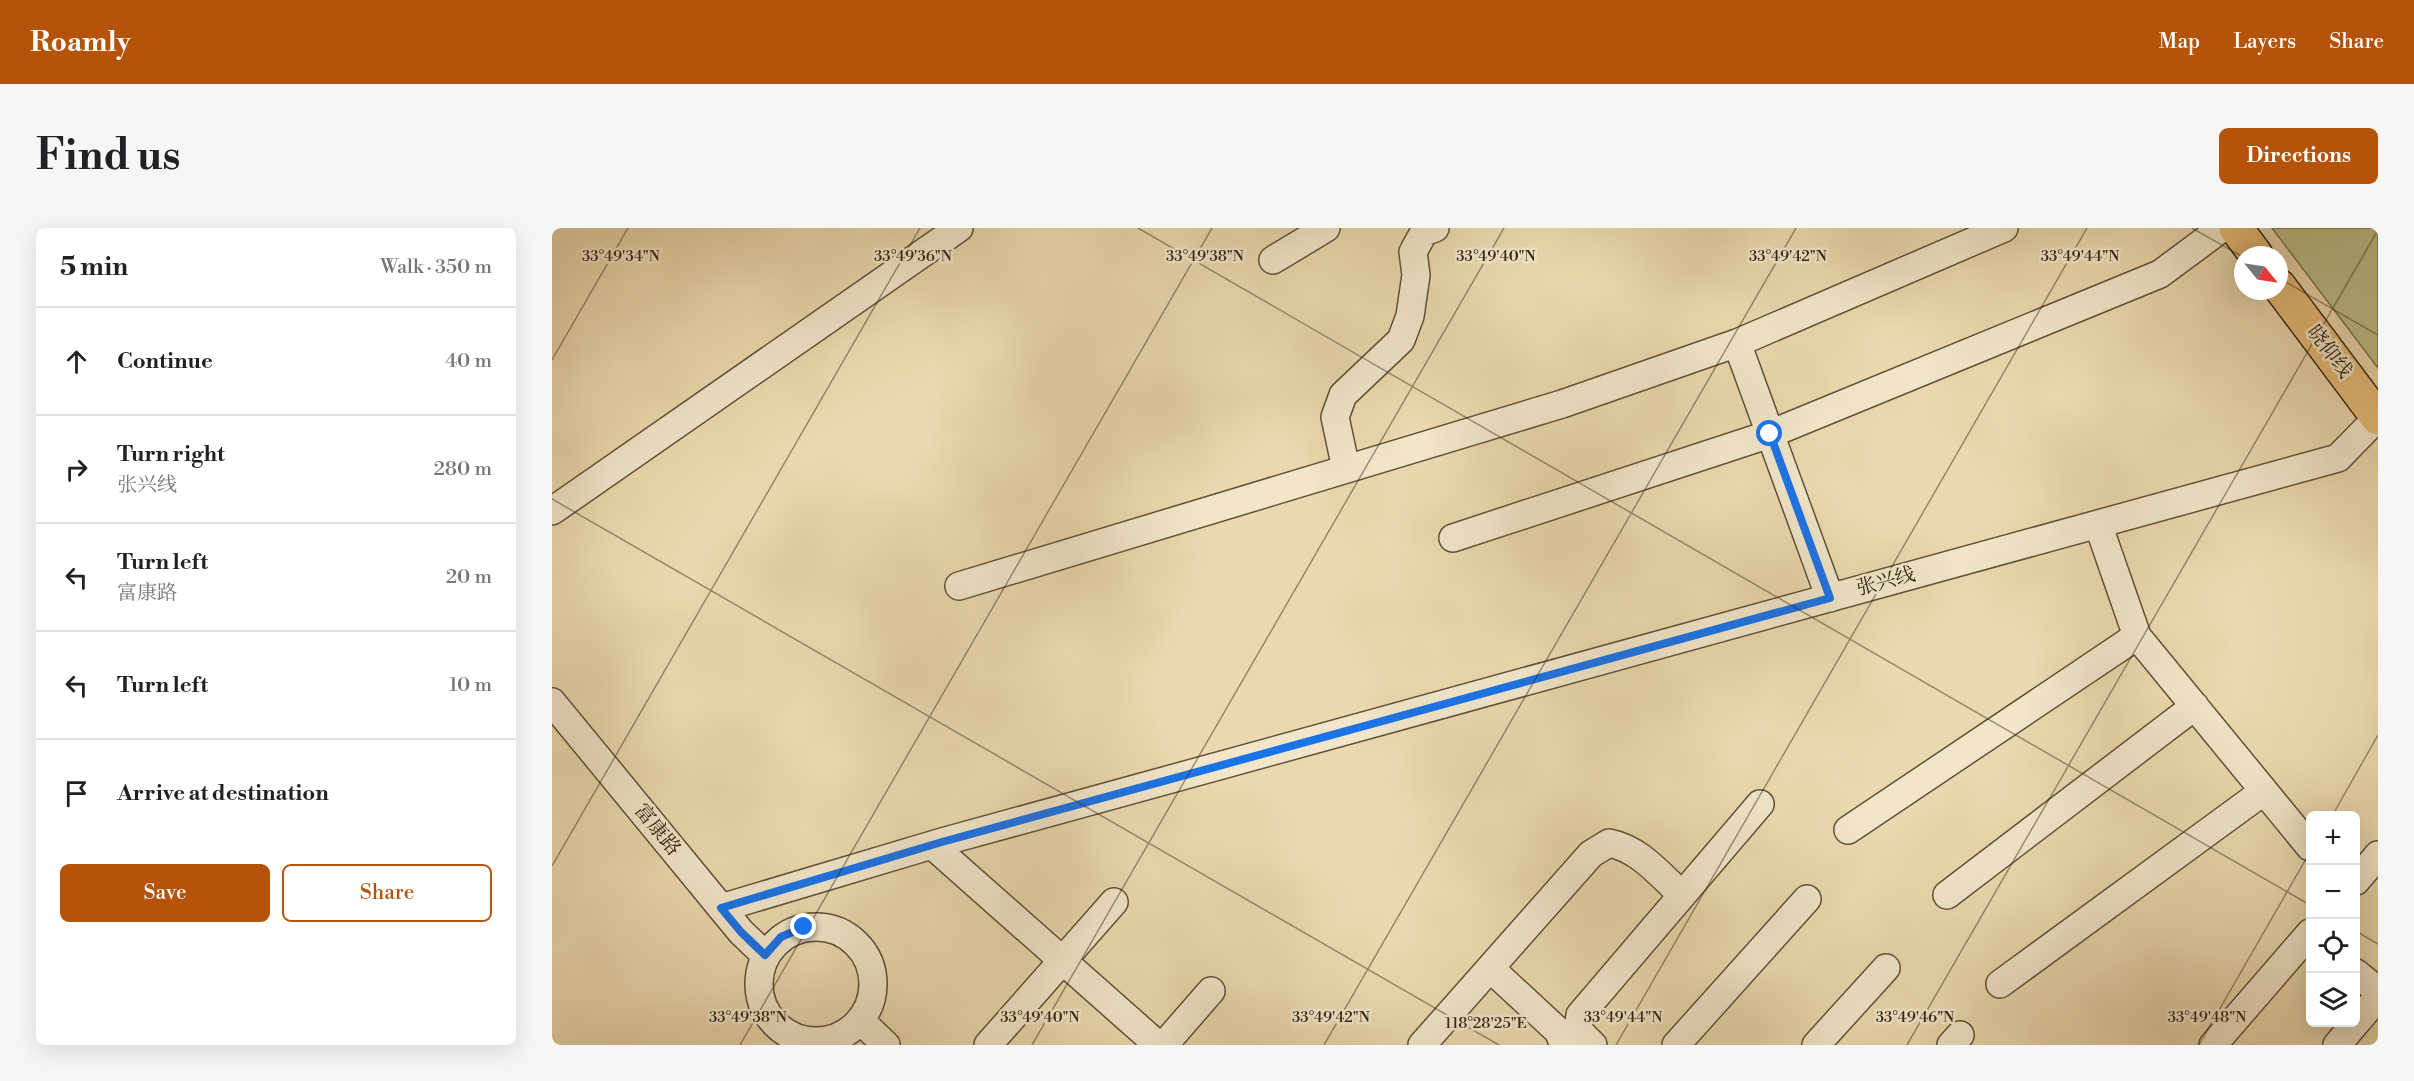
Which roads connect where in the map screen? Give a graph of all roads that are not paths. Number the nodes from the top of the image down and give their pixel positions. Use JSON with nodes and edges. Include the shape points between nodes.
{"nodes":[{"id":1,"x":959,"y":228,"type":"edge"},
{"id":2,"x":1326,"y":228,"type":"edge"},
{"id":3,"x":1435,"y":228,"type":"edge"},
{"id":4,"x":2004,"y":228,"type":"edge"},
{"id":5,"x":2222,"y":228,"type":"edge"},
{"id":6,"x":2236,"y":228,"type":"edge"},
{"id":7,"x":2249,"y":246,"type":"edge"},
{"id":8,"x":1274,"y":260,"type":"dead end"},
{"id":9,"x":2288,"y":298,"type":"edge"},
{"id":10,"x":1737,"y":344,"type":"junction"},
{"id":11,"x":2378,"y":417,"type":"edge"},
{"id":12,"x":1770,"y":434,"type":"junction"},
{"id":13,"x":1346,"y":469,"type":"junction"},
{"id":14,"x":552,"y":511,"type":"edge"},
{"id":15,"x":2098,"y":524,"type":"junction"},
{"id":16,"x":1453,"y":538,"type":"dead end"},
{"id":17,"x":959,"y":586,"type":"dead end"},
{"id":18,"x":1830,"y":598,"type":"junction"},
{"id":19,"x":2137,"y":636,"type":"junction"},
{"id":20,"x":552,"y":702,"type":"edge"},
{"id":21,"x":2195,"y":706,"type":"junction"},
{"id":22,"x":2264,"y":790,"type":"junction"},
{"id":23,"x":1760,"y":804,"type":"dead end"},
{"id":24,"x":1848,"y":830,"type":"dead end"},
{"id":25,"x":2306,"y":842,"type":"edge"},
{"id":26,"x":932,"y":845,"type":"junction"},
{"id":27,"x":2378,"y":855,"type":"edge"},
{"id":28,"x":2360,"y":875,"type":"edge"},
{"id":29,"x":1682,"y":895,"type":"junction"},
{"id":30,"x":1947,"y":895,"type":"dead end"},
{"id":31,"x":1807,"y":899,"type":"dead end"},
{"id":32,"x":1114,"y":902,"type":"dead end"},
{"id":33,"x":721,"y":908,"type":"junction"},
{"id":34,"x":2306,"y":940,"type":"edge"},
{"id":35,"x":765,"y":955,"type":"junction"},
{"id":36,"x":1062,"y":960,"type":"junction"},
{"id":37,"x":1490,"y":968,"type":"junction"},
{"id":38,"x":1886,"y":968,"type":"dead end"},
{"id":39,"x":2360,"y":977,"type":"edge"},
{"id":40,"x":2000,"y":984,"type":"dead end"},
{"id":41,"x":1211,"y":991,"type":"dead end"},
{"id":42,"x":2378,"y":991,"type":"edge"},
{"id":43,"x":2378,"y":997,"type":"edge"},
{"id":44,"x":861,"y":1021,"type":"junction"},
{"id":45,"x":881,"y":1043,"type":"edge"},
{"id":46,"x":988,"y":1045,"type":"edge"},
{"id":47,"x":1158,"y":1045,"type":"edge"},
{"id":48,"x":1164,"y":1045,"type":"edge"},
{"id":49,"x":1422,"y":1045,"type":"edge"},
{"id":50,"x":1564,"y":1045,"type":"edge"},
{"id":51,"x":1593,"y":1045,"type":"edge"},
{"id":52,"x":1676,"y":1045,"type":"edge"},
{"id":53,"x":1816,"y":1045,"type":"edge"},
{"id":54,"x":2213,"y":1045,"type":"edge"},
{"id":55,"x":2337,"y":1045,"type":"edge"}],
"edges":[{"from":1,"to":14,"type":"street"},
{"from":2,"to":8,"type":"street"},
{"from":3,"to":13,"type":"street","via":[[1424,232],[1413,252],[1416,275],[1410,316],[1401,340],[1343,395],[1335,417]]},
{"from":4,"to":10,"type":"street"},
{"from":5,"to":12,"type":"street","via":[[2160,274]]},
{"from":6,"to":7,"type":"main road"},
{"from":9,"to":11,"type":"main road","name":"晓仰线"},
{"from":10,"to":12,"type":"street"},
{"from":10,"to":13,"type":"street","via":[[1562,404]]},
{"from":11,"to":15,"type":"street","name":"张兴线","via":[[2338,458]]},
{"from":12,"to":16,"type":"street"},
{"from":12,"to":18,"type":"street"},
{"from":13,"to":17,"type":"street"},
{"from":15,"to":18,"type":"street","name":"张兴线"},
{"from":15,"to":19,"type":"street"},
{"from":18,"to":26,"type":"street","name":"张兴线"},
{"from":19,"to":21,"type":"street"},
{"from":19,"to":24,"type":"street"},
{"from":20,"to":33,"type":"street","name":"富康路"},
{"from":21,"to":22,"type":"street"},
{"from":21,"to":30,"type":"street"},
{"from":22,"to":25,"type":"street"},
{"from":22,"to":40,"type":"street"},
{"from":23,"to":29,"type":"street"},
{"from":26,"to":33,"type":"street","name":"张兴线"},
{"from":26,"to":36,"type":"street"},
{"from":27,"to":28,"type":"street"},
{"from":29,"to":37,"type":"street","via":[[1639,855],[1609,843],[1591,855]]},
{"from":29,"to":51,"type":"street","via":[[1580,1015],[1578,1030]]},
{"from":31,"to":52,"type":"street"},
{"from":32,"to":36,"type":"street"},
{"from":33,"to":35,"type":"street","name":"富康路"},
{"from":34,"to":54,"type":"street"},
{"from":35,"to":44,"type":"street","via":[[758,978],[759,999],[769,1019],[786,1034],[806,1042],[828,1041]]},
{"from":35,"to":44,"type":"street","via":[[781,937],[804,927],[827,927],[849,936],[865,954],[873,974],[872,996]]},
{"from":36,"to":46,"type":"street"},
{"from":36,"to":47,"type":"street"},
{"from":37,"to":49,"type":"street"},
{"from":37,"to":50,"type":"street","via":[[1558,1031]]},
{"from":38,"to":53,"type":"street"},
{"from":39,"to":42,"type":"street"},
{"from":41,"to":48,"type":"street"},
{"from":43,"to":55,"type":"street"},
{"from":44,"to":45,"type":"street"}]}
